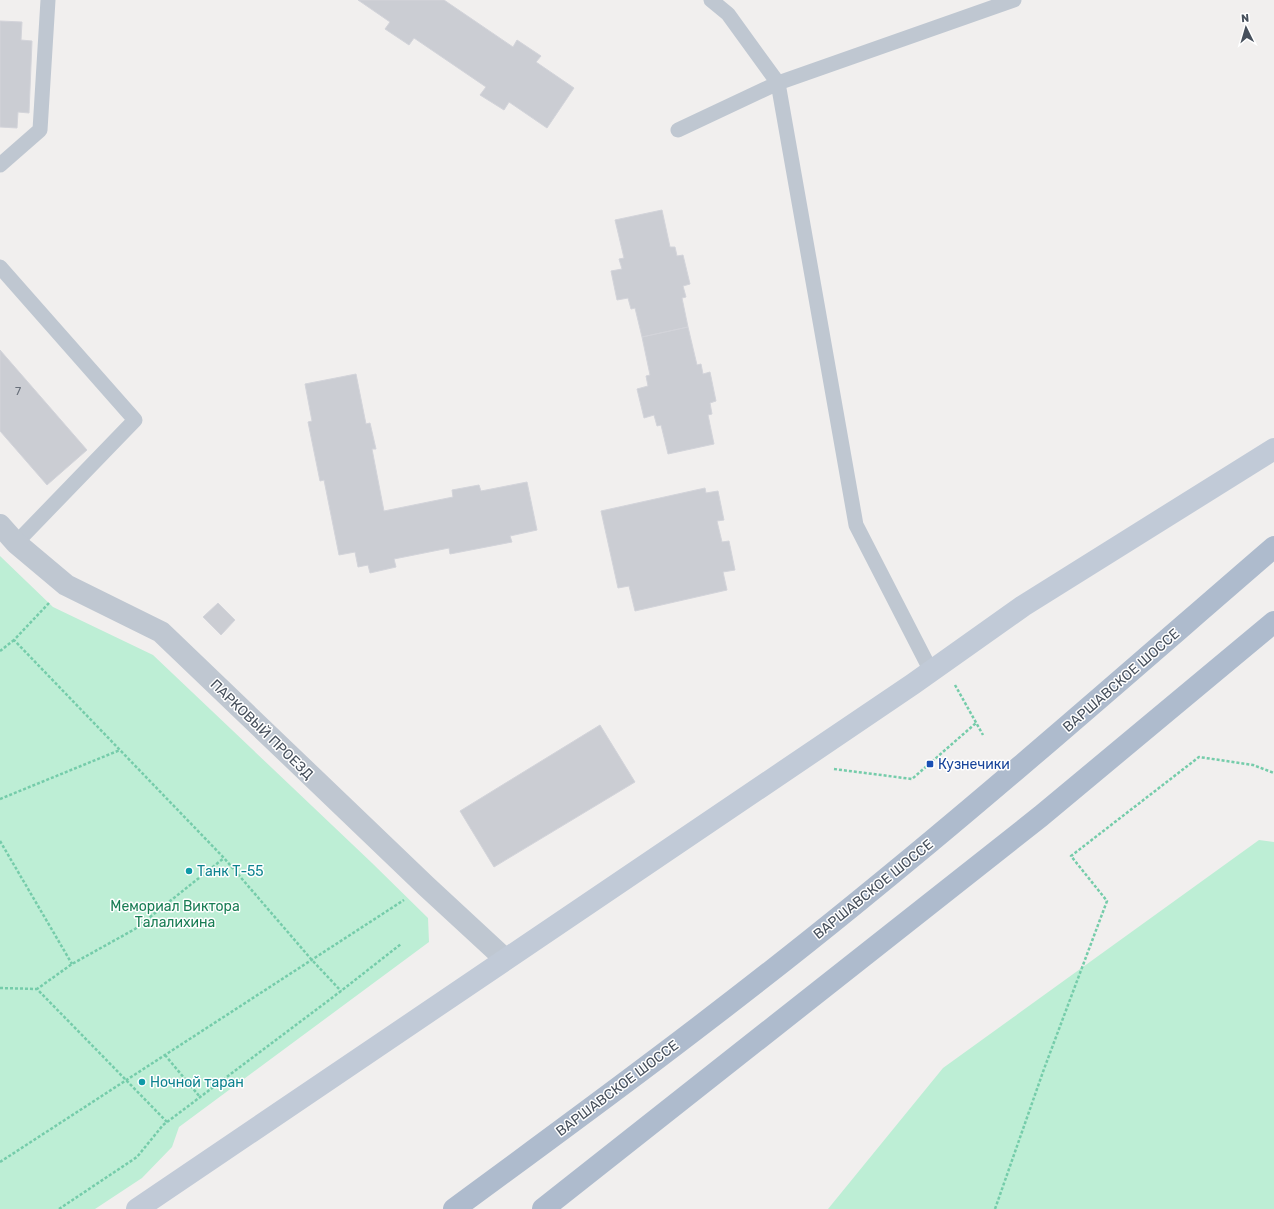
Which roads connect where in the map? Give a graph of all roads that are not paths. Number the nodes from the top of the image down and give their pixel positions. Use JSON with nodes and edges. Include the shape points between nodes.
{"nodes":[{"id":1,"x":48,"y":0,"type":"edge"},
{"id":2,"x":710,"y":0,"type":"edge"},
{"id":3,"x":1014,"y":0,"type":"edge"},
{"id":4,"x":778,"y":83,"type":"junction"},
{"id":5,"x":678,"y":130,"type":"dead end"},
{"id":6,"x":0,"y":165,"type":"edge"},
{"id":7,"x":0,"y":267,"type":"edge"},
{"id":8,"x":1274,"y":449,"type":"edge"},
{"id":9,"x":0,"y":525,"type":"edge"},
{"id":10,"x":16,"y":543,"type":"junction"},
{"id":11,"x":1274,"y":547,"type":"edge"},
{"id":12,"x":1274,"y":622,"type":"edge"},
{"id":13,"x":931,"y":671,"type":"junction"},
{"id":14,"x":505,"y":959,"type":"junction"},
{"id":15,"x":137,"y":1209,"type":"edge"},
{"id":16,"x":454,"y":1209,"type":"edge"},
{"id":17,"x":543,"y":1209,"type":"edge"}],
"edges":[{"from":1,"to":6,"type":"lane","via":[[40,130]]},
{"from":2,"to":4,"type":"lane","via":[[728,14]]},
{"from":3,"to":4,"type":"lane"},
{"from":4,"to":5,"type":"lane"},
{"from":4,"to":13,"type":"lane","via":[[856,526]]},
{"from":7,"to":10,"type":"lane","via":[[135,420]]},
{"from":8,"to":13,"type":"main road","via":[[1023,606]]},
{"from":9,"to":10,"type":"street","name":"ПАРКОВЫЙ ПРОЕЗД"},
{"from":10,"to":14,"type":"street","name":"ПАРКОВЫЙ ПРОЕЗД","via":[[66,585],[161,632]]},
{"from":11,"to":16,"type":"main road","name":"ВАРШАВСКОЕ ШОССЕ","via":[[968,812],[852,907],[636,1075]]},
{"from":12,"to":17,"type":"main road","via":[[1041,816]]},
{"from":13,"to":14,"type":"main road"},
{"from":14,"to":15,"type":"main road"}]}
